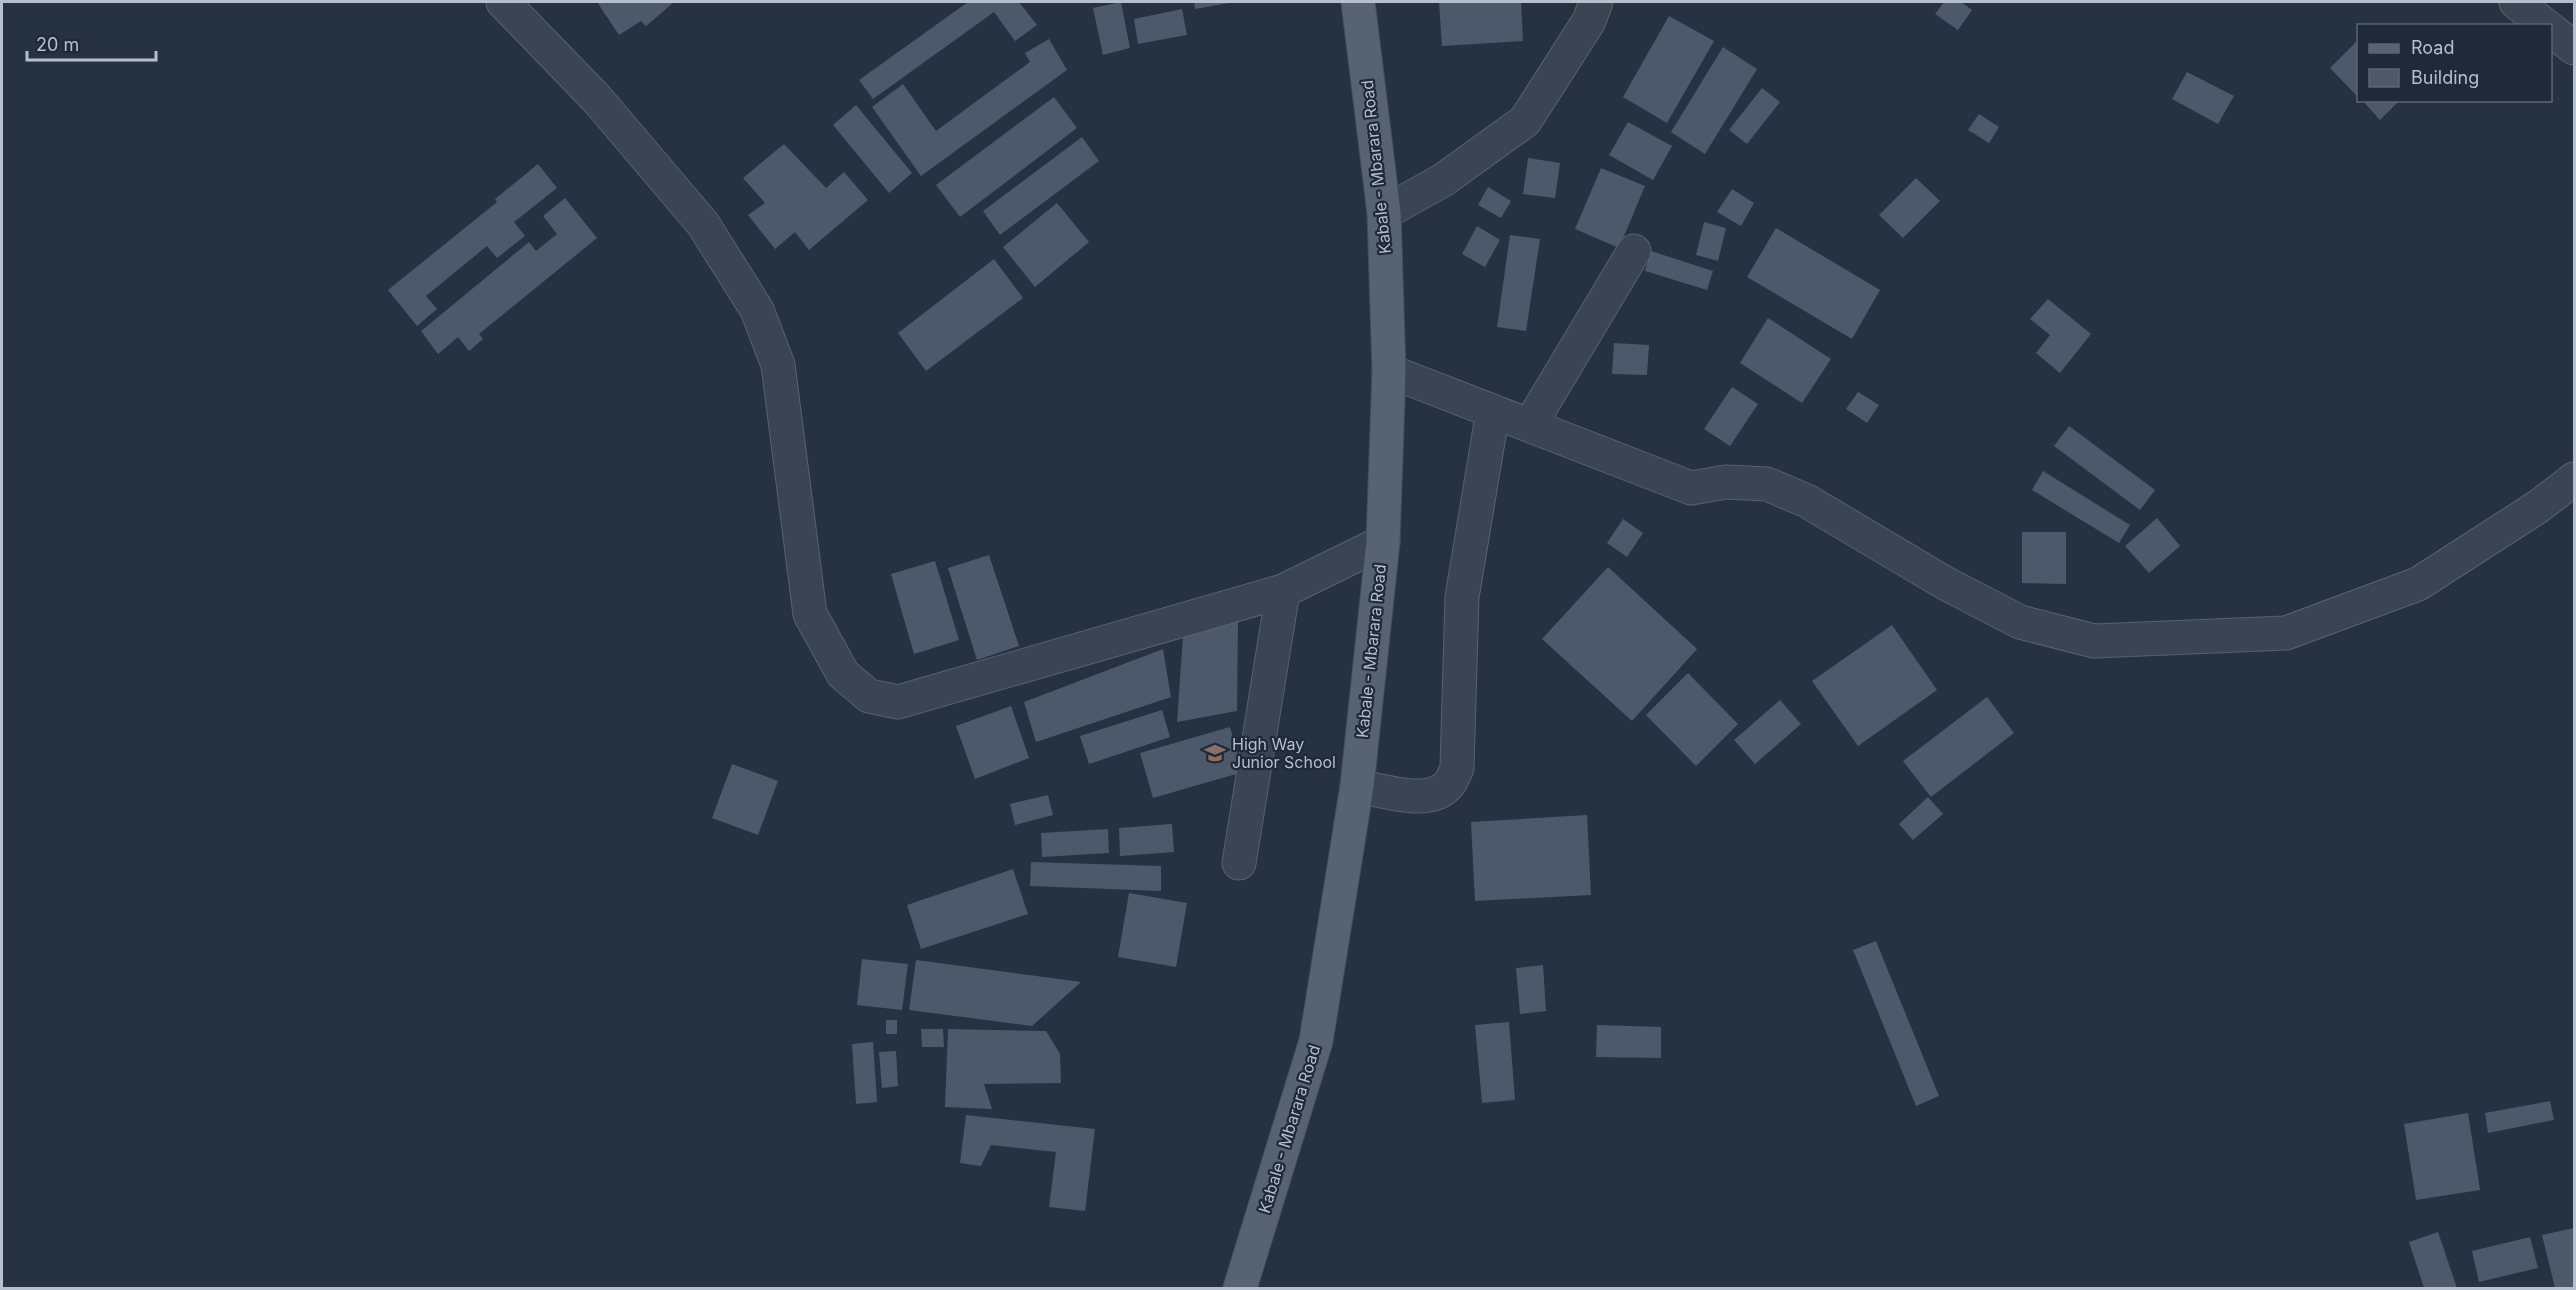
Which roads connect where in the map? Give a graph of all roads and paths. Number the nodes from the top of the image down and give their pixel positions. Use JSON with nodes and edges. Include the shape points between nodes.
{"nodes":[{"id":1,"x":503,"y":2,"type":"edge"},
{"id":2,"x":1358,"y":2,"type":"edge"},
{"id":3,"x":1596,"y":2,"type":"edge"},
{"id":4,"x":2516,"y":2,"type":"edge"},
{"id":5,"x":2544,"y":24,"type":"edge"},
{"id":6,"x":2552,"y":31,"type":"edge"},
{"id":7,"x":2574,"y":48,"type":"edge"},
{"id":8,"x":1384,"y":213,"type":"junction"},
{"id":9,"x":1634,"y":251,"type":"dead end"},
{"id":10,"x":1389,"y":371,"type":"junction"},
{"id":11,"x":1493,"y":411,"type":"junction"},
{"id":12,"x":1530,"y":425,"type":"junction"},
{"id":13,"x":2574,"y":479,"type":"edge"},
{"id":14,"x":1383,"y":542,"type":"junction"},
{"id":15,"x":1283,"y":591,"type":"junction"},
{"id":16,"x":1357,"y":786,"type":"junction"},
{"id":17,"x":1239,"y":863,"type":"dead end"},
{"id":18,"x":1240,"y":1288,"type":"edge"}],
"edges":[{"from":1,"to":15,"type":"street","via":[[597,99],[703,224],[757,310],[778,365],[810,614],[843,674],[869,696],[898,702]]},
{"from":2,"to":8,"type":"main road","name":"Kabale - Mbarara Road"},
{"from":3,"to":8,"type":"street","via":[[1589,21],[1525,121],[1443,180]]},
{"from":4,"to":5,"type":"street"},
{"from":6,"to":7,"type":"street"},
{"from":8,"to":10,"type":"main road","name":"Kabale - Mbarara Road"},
{"from":9,"to":12,"type":"street"},
{"from":10,"to":11,"type":"street"},
{"from":10,"to":14,"type":"main road","name":"Kabale - Mbarara Road"},
{"from":11,"to":12,"type":"street"},
{"from":11,"to":16,"type":"street","via":[[1462,597],[1457,768],[1449,785],[1434,795]]},
{"from":12,"to":13,"type":"street","via":[[1691,488],[1726,482],[1767,484],[1807,501],[1945,584],[2020,622],[2094,641],[2286,633],[2418,584]]},
{"from":14,"to":15,"type":"street"},
{"from":14,"to":16,"type":"main road","name":"Kabale - Mbarara Road"},
{"from":15,"to":17,"type":"street"},
{"from":16,"to":18,"type":"main road","name":"Kabale - Mbarara Road","via":[[1316,1041]]}]}
